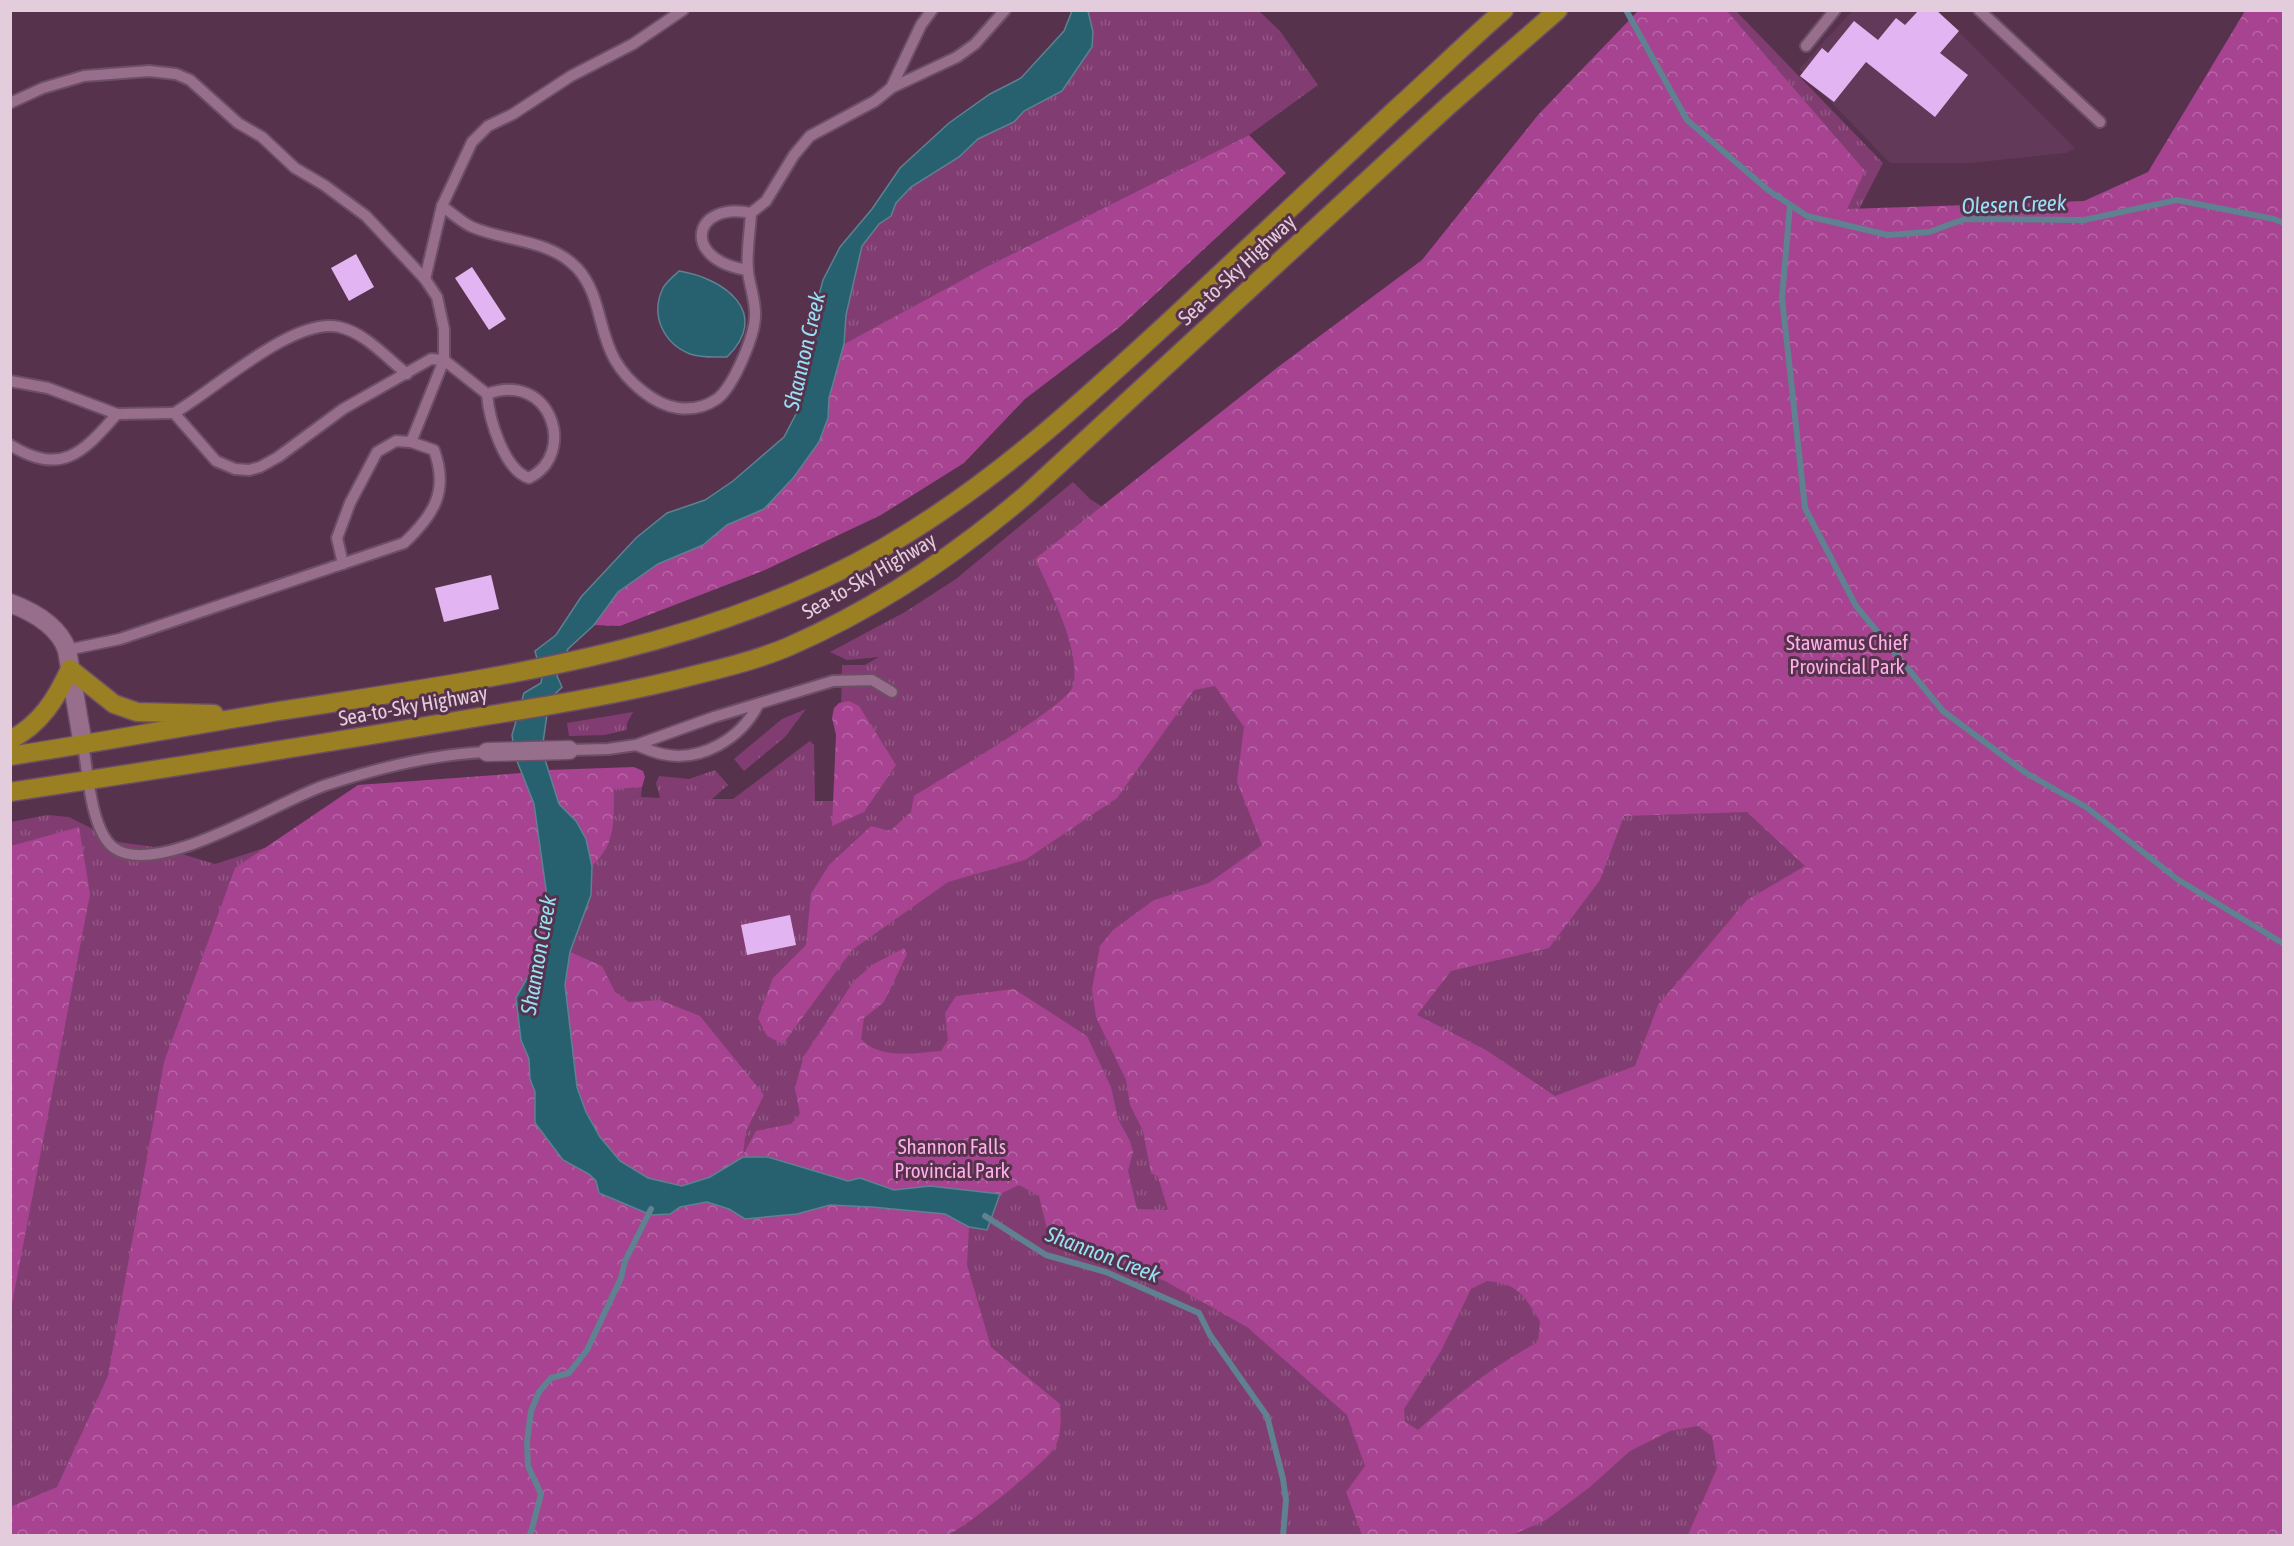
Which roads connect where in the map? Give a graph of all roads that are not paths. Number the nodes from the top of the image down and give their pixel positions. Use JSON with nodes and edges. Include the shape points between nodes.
{"nodes":[{"id":1,"x":683,"y":10,"type":"edge"},
{"id":2,"x":932,"y":10,"type":"edge"},
{"id":3,"x":1005,"y":10,"type":"edge"},
{"id":4,"x":1504,"y":10,"type":"edge"},
{"id":5,"x":1558,"y":10,"type":"edge"},
{"id":6,"x":1835,"y":10,"type":"edge"},
{"id":7,"x":1979,"y":10,"type":"edge"},
{"id":8,"x":1806,"y":46,"type":"dead end"},
{"id":9,"x":891,"y":88,"type":"junction"},
{"id":10,"x":10,"y":103,"type":"edge"},
{"id":11,"x":2100,"y":122,"type":"dead end"},
{"id":12,"x":442,"y":206,"type":"junction"},
{"id":13,"x":751,"y":213,"type":"junction"},
{"id":14,"x":748,"y":270,"type":"junction"},
{"id":15,"x":424,"y":279,"type":"junction"},
{"id":16,"x":444,"y":360,"type":"junction"},
{"id":17,"x":407,"y":374,"type":"junction"},
{"id":18,"x":10,"y":381,"type":"edge"},
{"id":19,"x":487,"y":394,"type":"junction"},
{"id":20,"x":174,"y":413,"type":"junction"},
{"id":21,"x":117,"y":414,"type":"junction"},
{"id":22,"x":411,"y":442,"type":"junction"},
{"id":23,"x":10,"y":445,"type":"edge"},
{"id":24,"x":343,"y":564,"type":"junction"},
{"id":25,"x":10,"y":603,"type":"edge"},
{"id":26,"x":67,"y":651,"type":"junction"},
{"id":27,"x":70,"y":669,"type":"junction"},
{"id":28,"x":892,"y":692,"type":"dead end"},
{"id":29,"x":758,"y":705,"type":"junction"},
{"id":30,"x":267,"y":713,"type":"junction"},
{"id":31,"x":10,"y":740,"type":"edge"},
{"id":32,"x":83,"y":745,"type":"junction"},
{"id":33,"x":636,"y":745,"type":"junction"},
{"id":34,"x":569,"y":750,"type":"joint"},
{"id":35,"x":487,"y":752,"type":"joint"},
{"id":36,"x":10,"y":756,"type":"edge"},
{"id":37,"x":89,"y":780,"type":"junction"},
{"id":38,"x":10,"y":792,"type":"edge"}],
"edges":[{"from":1,"to":12,"type":"lane","via":[[633,44],[488,126],[472,142]]},
{"from":2,"to":9,"type":"lane"},
{"from":3,"to":9,"type":"lane","via":[[975,44],[957,57]]},
{"from":4,"to":30,"type":"highway","name":"Sea-to-Sky Highway","via":[[1098,388],[955,502],[883,548],[760,605],[671,636],[450,686]]},
{"from":5,"to":37,"type":"highway","name":"Sea-to-Sky Highway","via":[[1448,106],[1026,495],[919,578],[842,621],[788,647],[643,688]]},
{"from":6,"to":8,"type":"lane"},
{"from":7,"to":11,"type":"lane"},
{"from":9,"to":13,"type":"lane","via":[[875,101],[810,136],[766,201]]},
{"from":10,"to":15,"type":"lane","via":[[84,76],[148,71],[176,74],[190,80],[295,168],[366,216]]},
{"from":12,"to":14,"type":"lane","via":[[470,226],[538,245],[576,267],[592,292],[615,360],[633,382],[669,407],[705,406],[728,385],[741,362],[755,318]]},
{"from":12,"to":15,"type":"lane"},
{"from":13,"to":14,"type":"lane"},
{"from":13,"to":14,"type":"lane","via":[[737,210],[720,214],[707,222],[701,240],[704,250],[714,258]]},
{"from":15,"to":16,"type":"lane","via":[[437,297]]},
{"from":16,"to":17,"type":"lane","via":[[432,359]]},
{"from":16,"to":19,"type":"lane"},
{"from":16,"to":22,"type":"lane"},
{"from":17,"to":20,"type":"lane","via":[[350,330],[325,325],[281,341]]},
{"from":17,"to":20,"type":"lane","via":[[343,409],[279,457],[249,470],[216,461]]},
{"from":18,"to":21,"type":"lane","via":[[48,388]]},
{"from":19,"to":19,"type":"lane","via":[[503,388],[524,391],[539,400],[555,436],[554,450],[539,473],[529,478],[511,466],[489,414]]},
{"from":20,"to":21,"type":"lane"},
{"from":21,"to":23,"type":"lane","via":[[94,441],[57,462],[31,458]]},
{"from":22,"to":24,"type":"lane","via":[[396,441],[377,452],[337,538]]},
{"from":22,"to":24,"type":"lane","via":[[434,450],[440,466],[440,491],[428,521],[404,543]]},
{"from":24,"to":26,"type":"lane","via":[[120,639]]},
{"from":25,"to":26,"type":"street","via":[[41,619],[62,637]]},
{"from":26,"to":27,"type":"street"},
{"from":27,"to":30,"type":"highway","via":[[114,704],[137,712]]},
{"from":27,"to":31,"type":"highway","via":[[56,699],[42,716]]},
{"from":27,"to":32,"type":"street"},
{"from":28,"to":29,"type":"lane","via":[[860,678],[833,681]]},
{"from":29,"to":33,"type":"lane"},
{"from":29,"to":33,"type":"lane","via":[[740,730],[723,745],[708,750],[676,756]]},
{"from":30,"to":32,"type":"highway","name":"Sea-to-Sky Highway"},
{"from":32,"to":36,"type":"highway","name":"Sea-to-Sky Highway"},
{"from":32,"to":37,"type":"lane"},
{"from":33,"to":34,"type":"lane"},
{"from":34,"to":35,"type":"street"},
{"from":35,"to":37,"type":"lane","via":[[425,759],[327,784],[218,834],[168,852],[139,856],[126,854],[105,840],[99,830]]},
{"from":37,"to":38,"type":"highway","name":"Sea-to-Sky Highway"}]}
